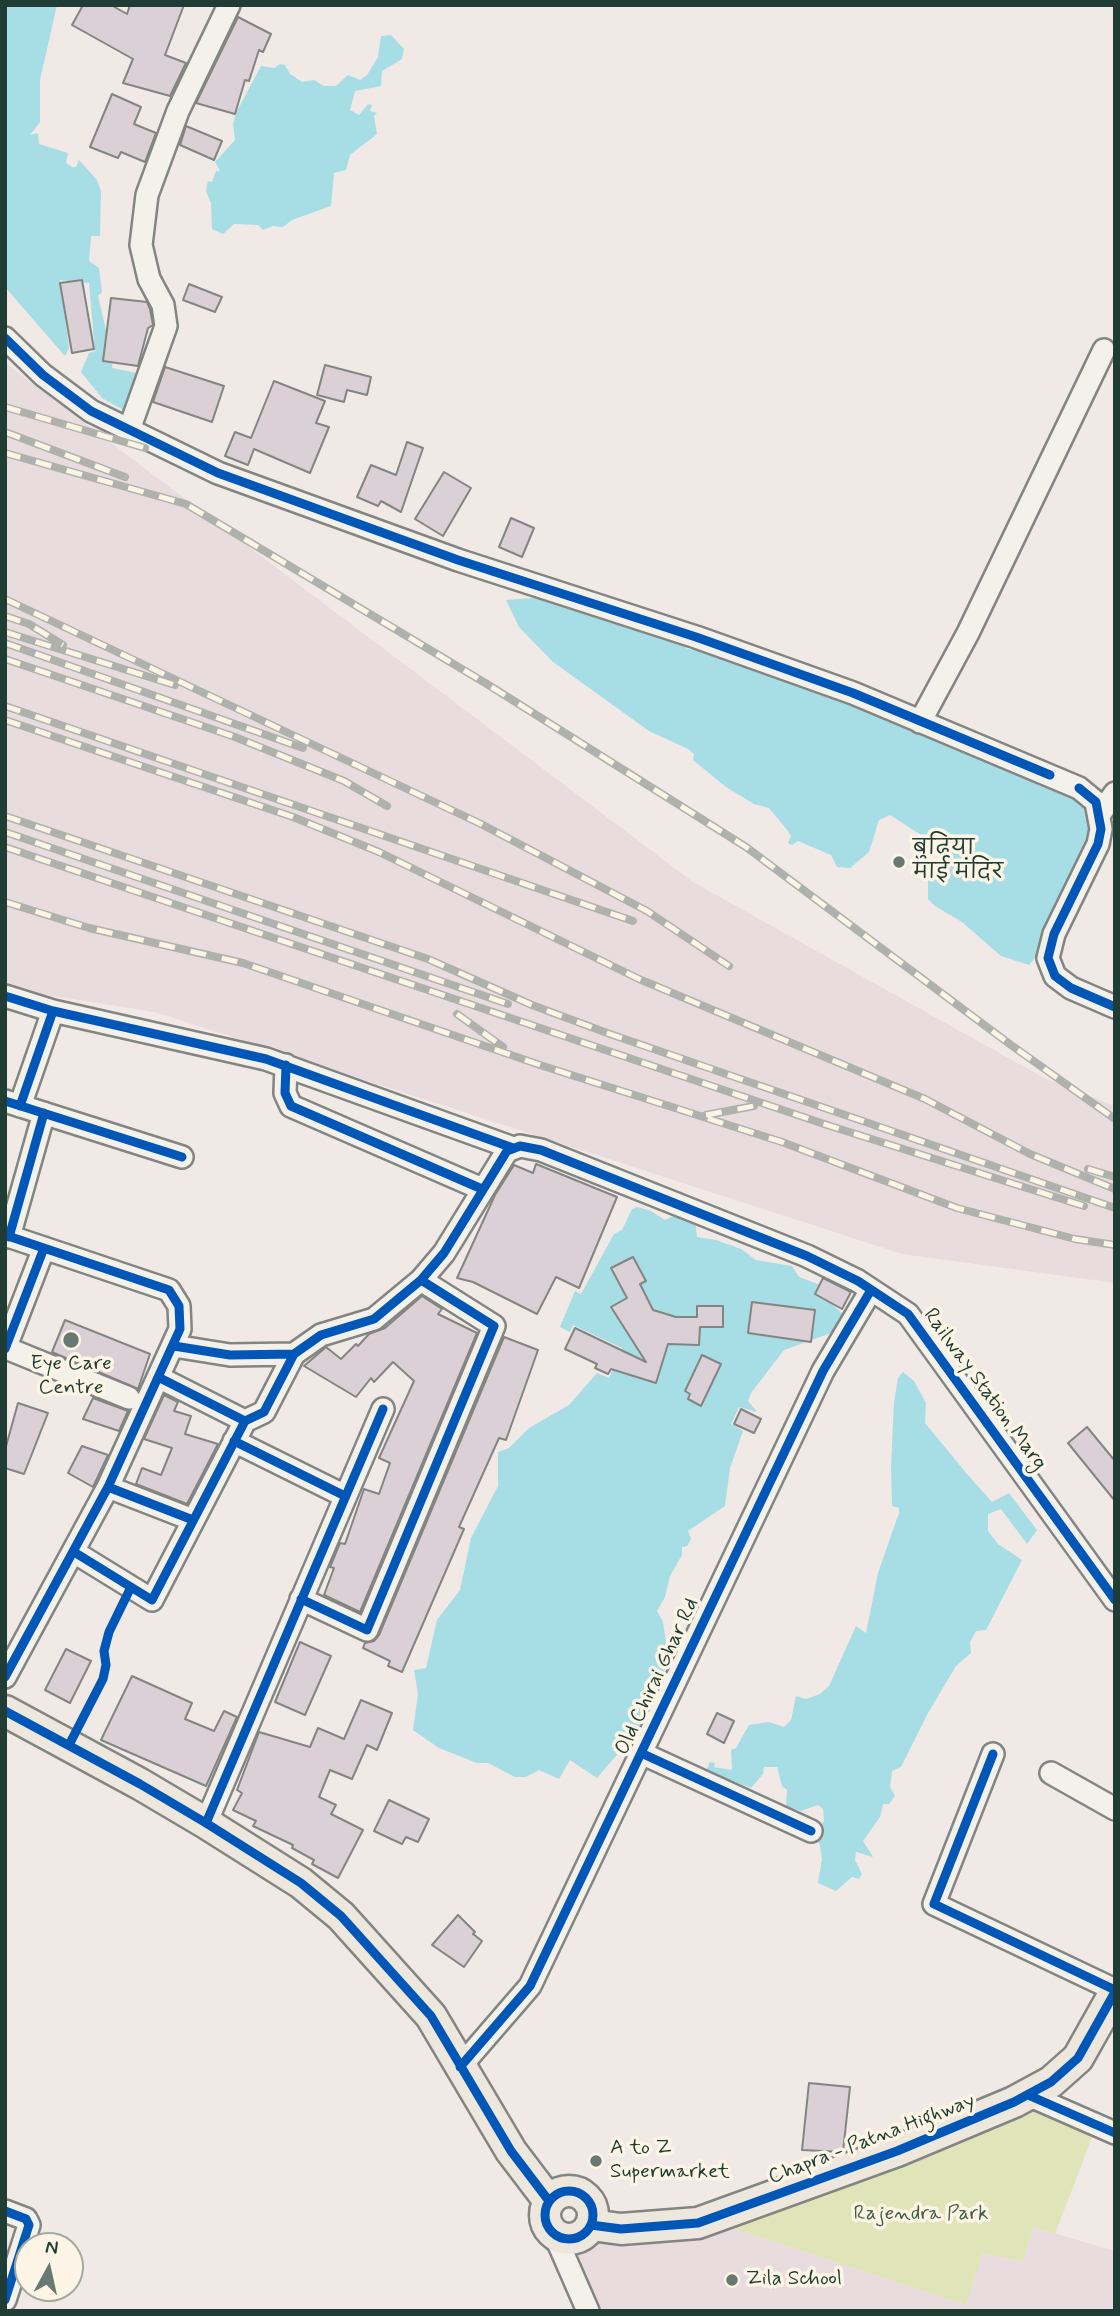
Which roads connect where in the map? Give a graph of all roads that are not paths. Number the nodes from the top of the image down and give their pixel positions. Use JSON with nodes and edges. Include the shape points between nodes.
{"nodes":[{"id":1,"x":229,"y":5,"type":"edge"},
{"id":2,"x":5,"y":338,"type":"edge"},
{"id":3,"x":1104,"y":350,"type":"dead end"},
{"id":4,"x":129,"y":430,"type":"junction"},
{"id":5,"x":920,"y":722,"type":"junction"},
{"id":6,"x":1115,"y":793,"type":"edge"},
{"id":7,"x":1100,"y":814,"type":"junction"},
{"id":8,"x":5,"y":996,"type":"edge"},
{"id":9,"x":1115,"y":1007,"type":"edge"},
{"id":10,"x":53,"y":1011,"type":"junction"},
{"id":11,"x":286,"y":1065,"type":"junction"},
{"id":12,"x":13,"y":1104,"type":"edge"},
{"id":13,"x":44,"y":1113,"type":"junction"},
{"id":14,"x":512,"y":1149,"type":"junction"},
{"id":15,"x":182,"y":1157,"type":"dead end"},
{"id":16,"x":482,"y":1189,"type":"junction"},
{"id":17,"x":7,"y":1236,"type":"edge"},
{"id":18,"x":44,"y":1248,"type":"junction"},
{"id":19,"x":421,"y":1280,"type":"junction"},
{"id":20,"x":871,"y":1290,"type":"junction"},
{"id":21,"x":174,"y":1346,"type":"junction"},
{"id":22,"x":6,"y":1348,"type":"edge"},
{"id":23,"x":294,"y":1354,"type":"junction"},
{"id":24,"x":160,"y":1378,"type":"junction"},
{"id":25,"x":130,"y":1398,"type":"dead end"},
{"id":26,"x":383,"y":1409,"type":"dead end"},
{"id":27,"x":245,"y":1420,"type":"junction"},
{"id":28,"x":233,"y":1441,"type":"junction"},
{"id":29,"x":108,"y":1487,"type":"junction"},
{"id":30,"x":345,"y":1496,"type":"junction"},
{"id":31,"x":193,"y":1520,"type":"junction"},
{"id":32,"x":74,"y":1552,"type":"junction"},
{"id":33,"x":301,"y":1599,"type":"junction"},
{"id":34,"x":1115,"y":1600,"type":"edge"},
{"id":35,"x":5,"y":1677,"type":"edge"},
{"id":36,"x":5,"y":1712,"type":"edge"},
{"id":37,"x":641,"y":1753,"type":"junction"},
{"id":38,"x":993,"y":1754,"type":"dead end"},
{"id":39,"x":1051,"y":1773,"type":"dead end"},
{"id":40,"x":1115,"y":1809,"type":"edge"},
{"id":41,"x":206,"y":1824,"type":"junction"},
{"id":42,"x":811,"y":1831,"type":"dead end"},
{"id":43,"x":1115,"y":1991,"type":"edge"},
{"id":44,"x":460,"y":2067,"type":"junction"},
{"id":45,"x":1028,"y":2095,"type":"junction"},
{"id":46,"x":1115,"y":2133,"type":"edge"},
{"id":47,"x":549,"y":2201,"type":"junction"},
{"id":48,"x":5,"y":2211,"type":"edge"},
{"id":49,"x":590,"y":2225,"type":"junction"},
{"id":50,"x":554,"y":2233,"type":"junction"},
{"id":51,"x":5,"y":2300,"type":"edge"},
{"id":52,"x":588,"y":2311,"type":"edge"}],
"edges":[{"from":1,"to":4,"type":"street","via":[[178,111],[147,195],[141,245],[166,326]]},
{"from":2,"to":4,"type":"street","via":[[90,411]]},
{"from":3,"to":5,"type":"street","via":[[968,633]]},
{"from":4,"to":5,"type":"street","via":[[218,473],[458,560],[735,651]]},
{"from":5,"to":7,"type":"street","via":[[1079,788],[1096,802]]},
{"from":6,"to":7,"type":"street"},
{"from":7,"to":9,"type":"street","via":[[1098,844],[1054,934],[1048,958],[1055,976],[1071,988]]},
{"from":8,"to":10,"type":"street","name":"Railway Station Marg"},
{"from":10,"to":11,"type":"street","name":"Railway Station Marg"},
{"from":10,"to":12,"type":"street"},
{"from":11,"to":14,"type":"street","name":"Railway Station Marg"},
{"from":11,"to":16,"type":"street","via":[[285,1093],[291,1106]]},
{"from":12,"to":13,"type":"street"},
{"from":13,"to":15,"type":"street"},
{"from":13,"to":17,"type":"street"},
{"from":14,"to":16,"type":"street"},
{"from":14,"to":20,"type":"street","name":"Railway Station Marg","via":[[541,1150],[807,1256]]},
{"from":16,"to":19,"type":"street","via":[[444,1253]]},
{"from":17,"to":18,"type":"street"},
{"from":18,"to":21,"type":"street","via":[[169,1290],[179,1306],[180,1329]]},
{"from":18,"to":22,"type":"street"},
{"from":19,"to":23,"type":"street","via":[[374,1319],[321,1335]]},
{"from":19,"to":33,"type":"street","via":[[494,1326],[367,1630]]},
{"from":20,"to":34,"type":"street","name":"Railway Station Marg","via":[[919,1326]]},
{"from":20,"to":37,"type":"street","name":"Old Chirai Ghar Rd","via":[[823,1371]]},
{"from":21,"to":23,"type":"street","via":[[230,1354]]},
{"from":21,"to":24,"type":"street"},
{"from":22,"to":25,"type":"street"},
{"from":23,"to":27,"type":"street","via":[[264,1412]]},
{"from":24,"to":27,"type":"street"},
{"from":24,"to":29,"type":"street"},
{"from":26,"to":30,"type":"street"},
{"from":27,"to":28,"type":"street"},
{"from":28,"to":30,"type":"street"},
{"from":28,"to":31,"type":"street"},
{"from":29,"to":31,"type":"street"},
{"from":29,"to":32,"type":"street"},
{"from":30,"to":33,"type":"street"},
{"from":31,"to":32,"type":"street","via":[[152,1600]]},
{"from":32,"to":35,"type":"street"},
{"from":33,"to":41,"type":"street"},
{"from":36,"to":41,"type":"highway"},
{"from":37,"to":42,"type":"street"},
{"from":37,"to":44,"type":"street","name":"Old Chirai Ghar Rd","via":[[530,1986]]},
{"from":38,"to":43,"type":"street","via":[[934,1905]]},
{"from":39,"to":40,"type":"street"},
{"from":41,"to":44,"type":"highway","via":[[301,1883],[341,1916],[431,2016]]},
{"from":43,"to":45,"type":"highway","name":"Chapra - Patna Highway","via":[[1078,2058]]},
{"from":44,"to":47,"type":"highway","via":[[511,2151]]},
{"from":45,"to":46,"type":"street"},
{"from":45,"to":49,"type":"highway","name":"Chapra - Patna Highway","via":[[897,2151],[698,2223],[621,2229]]},
{"from":47,"to":49,"type":"highway","via":[[569,2190],[584,2196],[593,2210]]},
{"from":47,"to":50,"type":"highway","via":[[546,2222]]},
{"from":48,"to":51,"type":"street","via":[[26,2219],[29,2225]]},
{"from":49,"to":50,"type":"highway","via":[[574,2238]]},
{"from":50,"to":52,"type":"street"}]}
